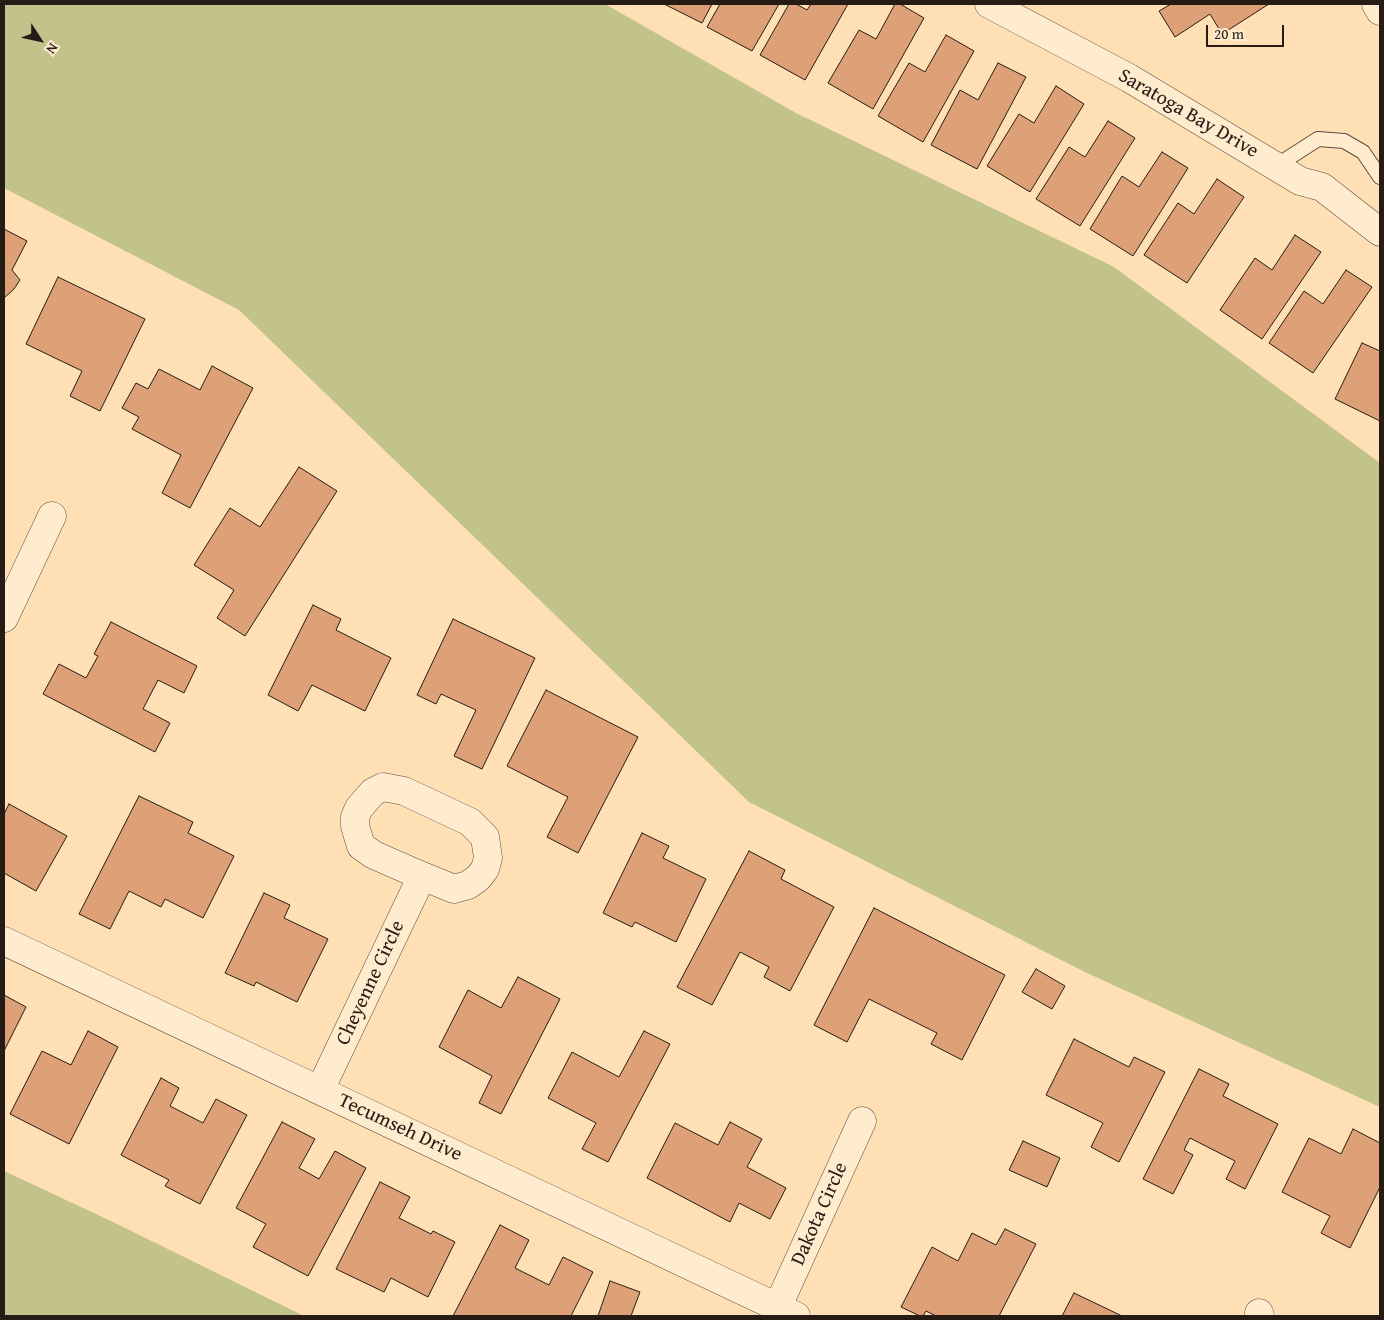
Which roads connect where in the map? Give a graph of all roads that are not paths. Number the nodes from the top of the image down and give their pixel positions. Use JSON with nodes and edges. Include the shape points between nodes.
{"nodes":[{"id":1,"x":989,"y":4,"type":"edge"},
{"id":2,"x":1376,"y":4,"type":"edge"},
{"id":3,"x":1380,"y":11,"type":"edge"},
{"id":4,"x":1276,"y":166,"type":"junction"},
{"id":5,"x":1380,"y":177,"type":"edge"},
{"id":6,"x":1380,"y":232,"type":"edge"},
{"id":7,"x":52,"y":516,"type":"dead end"},
{"id":8,"x":4,"y":618,"type":"edge"},
{"id":9,"x":422,"y":876,"type":"junction"},
{"id":10,"x":4,"y":941,"type":"edge"},
{"id":11,"x":320,"y":1090,"type":"junction"},
{"id":12,"x":862,"y":1121,"type":"dead end"},
{"id":13,"x":787,"y":1311,"type":"edge"}],
"edges":[{"from":1,"to":4,"type":"street","name":"Saratoga Bay Drive","via":[[1129,78]]},
{"from":2,"to":3,"type":"street"},
{"from":4,"to":5,"type":"lane","via":[[1318,139],[1344,141],[1363,152]]},
{"from":4,"to":6,"type":"street","name":"Saratoga Bay Drive","via":[[1300,181],[1322,187]]},
{"from":7,"to":8,"type":"street"},
{"from":9,"to":9,"type":"street","via":[[374,856],[361,846],[355,817],[373,792],[392,787],[404,791],[470,822],[484,836],[488,858],[485,869],[468,885],[454,889]]},
{"from":9,"to":11,"type":"street","name":"Cheyenne Circle"},
{"from":10,"to":11,"type":"street","name":"Tecumseh Drive"},
{"from":11,"to":13,"type":"street","name":"Tecumseh Drive"},
{"from":12,"to":13,"type":"street","name":"Dakota Circle"}]}
